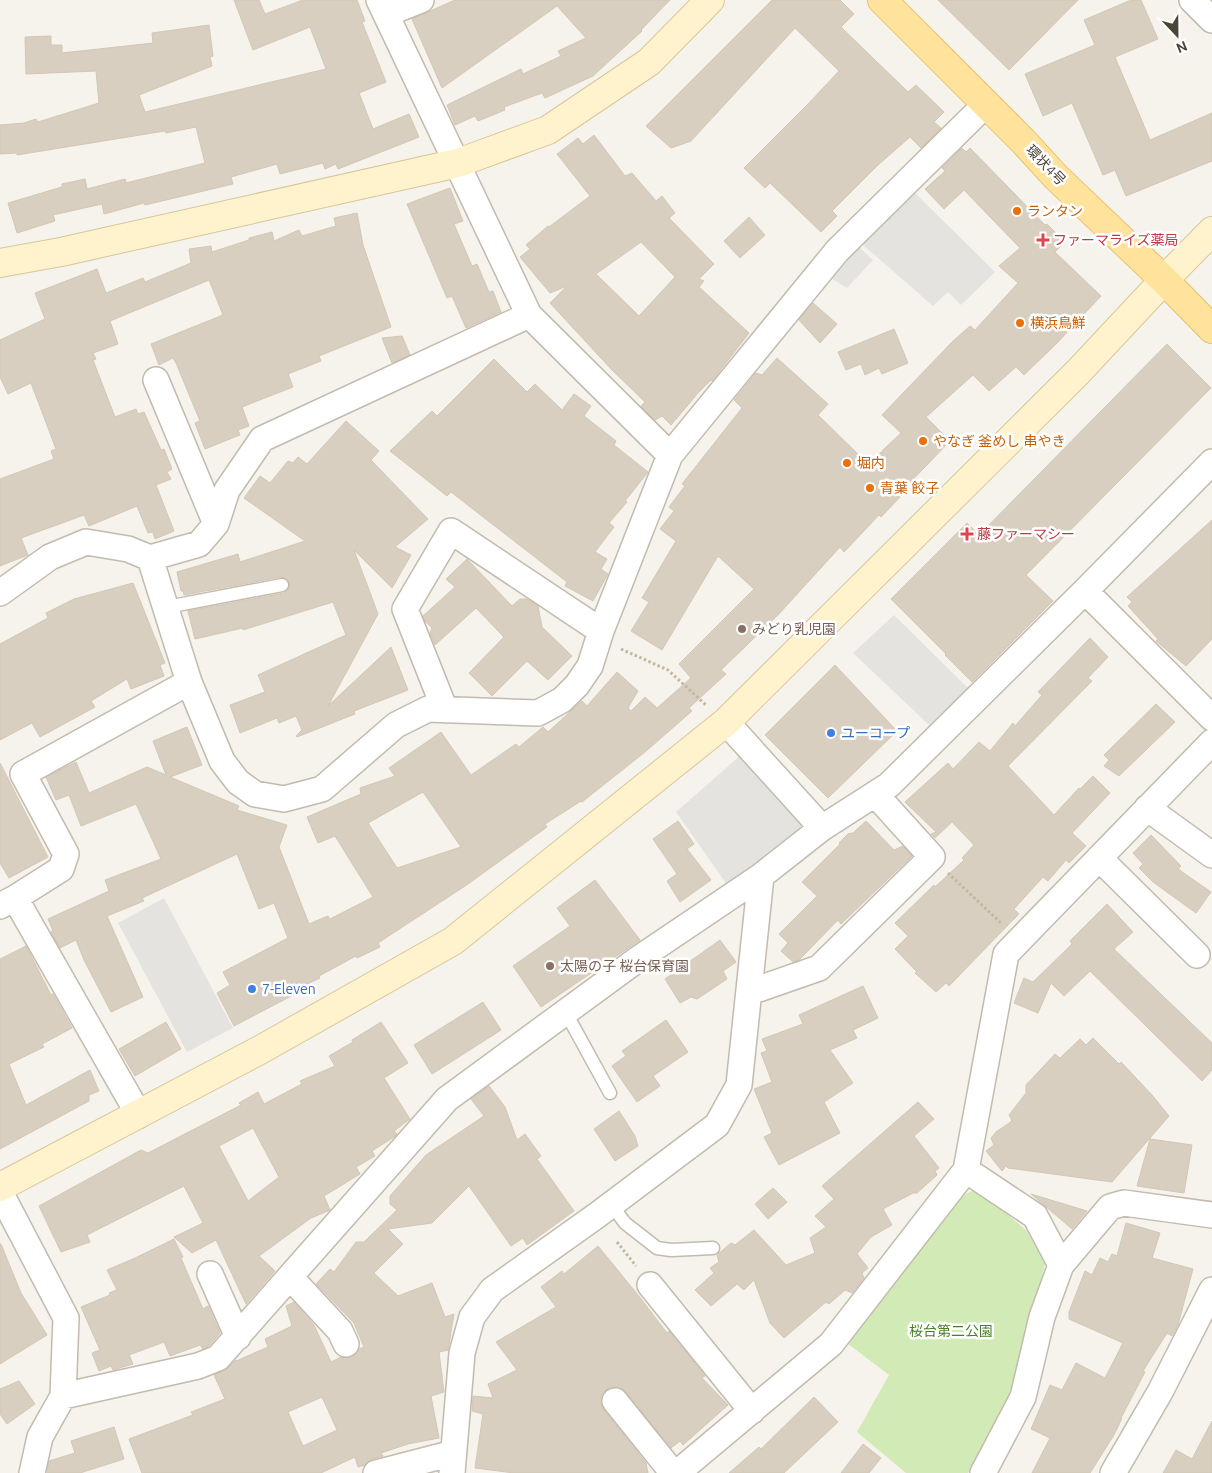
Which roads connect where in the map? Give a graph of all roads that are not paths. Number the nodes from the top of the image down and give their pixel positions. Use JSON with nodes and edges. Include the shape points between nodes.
{"nodes":[{"id":1,"x":420,"y":0,"type":"edge"},
{"id":2,"x":710,"y":0,"type":"edge"},
{"id":3,"x":882,"y":0,"type":"edge"},
{"id":4,"x":1192,"y":0,"type":"edge"},
{"id":5,"x":382,"y":7,"type":"edge"},
{"id":6,"x":1212,"y":20,"type":"edge"},
{"id":7,"x":985,"y":105,"type":"junction"},
{"id":8,"x":458,"y":164,"type":"junction"},
{"id":9,"x":1212,"y":231,"type":"edge"},
{"id":10,"x":0,"y":263,"type":"edge"},
{"id":11,"x":1164,"y":280,"type":"junction"},
{"id":12,"x":529,"y":315,"type":"junction"},
{"id":13,"x":1212,"y":329,"type":"edge"},
{"id":14,"x":156,"y":380,"type":"dead end"},
{"id":15,"x":670,"y":455,"type":"junction"},
{"id":16,"x":1212,"y":462,"type":"edge"},
{"id":17,"x":216,"y":524,"type":"junction"},
{"id":18,"x":150,"y":558,"type":"junction"},
{"id":19,"x":282,"y":585,"type":"dead end"},
{"id":20,"x":1085,"y":591,"type":"junction"},
{"id":21,"x":0,"y":593,"type":"edge"},
{"id":22,"x":166,"y":607,"type":"junction"},
{"id":23,"x":599,"y":635,"type":"junction"},
{"id":24,"x":189,"y":682,"type":"junction"},
{"id":25,"x":445,"y":710,"type":"junction"},
{"id":26,"x":717,"y":714,"type":"junction"},
{"id":27,"x":1212,"y":718,"type":"edge"},
{"id":28,"x":1212,"y":742,"type":"edge"},
{"id":29,"x":875,"y":794,"type":"junction"},
{"id":30,"x":1148,"y":808,"type":"junction"},
{"id":31,"x":822,"y":828,"type":"junction"},
{"id":32,"x":1212,"y":856,"type":"edge"},
{"id":33,"x":1099,"y":858,"type":"junction"},
{"id":34,"x":761,"y":876,"type":"junction"},
{"id":35,"x":8,"y":902,"type":"edge"},
{"id":36,"x":1197,"y":955,"type":"dead end"},
{"id":37,"x":750,"y":992,"type":"junction"},
{"id":38,"x":566,"y":1013,"type":"junction"},
{"id":39,"x":610,"y":1093,"type":"dead end"},
{"id":40,"x":139,"y":1115,"type":"junction"},
{"id":41,"x":966,"y":1170,"type":"junction"},
{"id":42,"x":0,"y":1187,"type":"edge"},
{"id":43,"x":0,"y":1192,"type":"edge"},
{"id":44,"x":604,"y":1210,"type":"junction"},
{"id":45,"x":1212,"y":1215,"type":"edge"},
{"id":46,"x":712,"y":1248,"type":"dead end"},
{"id":47,"x":1061,"y":1265,"type":"junction"},
{"id":48,"x":210,"y":1274,"type":"dead end"},
{"id":49,"x":290,"y":1277,"type":"junction"},
{"id":50,"x":650,"y":1285,"type":"road end"},
{"id":51,"x":1212,"y":1290,"type":"edge"},
{"id":52,"x":238,"y":1336,"type":"junction"},
{"id":53,"x":346,"y":1344,"type":"dead end"},
{"id":54,"x":63,"y":1396,"type":"junction"},
{"id":55,"x":615,"y":1401,"type":"dead end"},
{"id":56,"x":752,"y":1411,"type":"junction"},
{"id":57,"x":452,"y":1463,"type":"edge"},
{"id":58,"x":32,"y":1473,"type":"edge"},
{"id":59,"x":376,"y":1473,"type":"edge"},
{"id":60,"x":675,"y":1473,"type":"edge"},
{"id":61,"x":983,"y":1473,"type":"edge"},
{"id":62,"x":1113,"y":1473,"type":"edge"}],
"edges":[{"from":1,"to":5,"type":"street"},
{"from":2,"to":8,"type":"street","via":[[649,62],[548,130]]},
{"from":3,"to":7,"type":"main road","name":"環状4号"},
{"from":4,"to":6,"type":"street"},
{"from":5,"to":8,"type":"street"},
{"from":7,"to":11,"type":"main road","name":"環状4号"},
{"from":7,"to":15,"type":"street","via":[[837,251]]},
{"from":8,"to":10,"type":"street"},
{"from":8,"to":12,"type":"street"},
{"from":9,"to":11,"type":"street"},
{"from":11,"to":13,"type":"main road","name":"環状4号"},
{"from":11,"to":26,"type":"street","via":[[1078,372]]},
{"from":12,"to":15,"type":"street"},
{"from":12,"to":17,"type":"street","via":[[262,439],[227,490]]},
{"from":14,"to":17,"type":"street"},
{"from":15,"to":23,"type":"street"},
{"from":16,"to":20,"type":"street"},
{"from":17,"to":18,"type":"street","via":[[199,544]]},
{"from":18,"to":21,"type":"street","via":[[128,549],[86,542],[50,557]]},
{"from":18,"to":22,"type":"street"},
{"from":19,"to":22,"type":"lane"},
{"from":20,"to":27,"type":"street"},
{"from":20,"to":29,"type":"street","via":[[889,785]]},
{"from":22,"to":24,"type":"street"},
{"from":23,"to":25,"type":"street","via":[[590,666],[577,685],[562,700],[538,713]]},
{"from":23,"to":25,"type":"street","via":[[451,531],[405,609]]},
{"from":24,"to":25,"type":"street","via":[[228,771],[255,794],[284,799],[322,789],[396,725],[428,709]]},
{"from":24,"to":35,"type":"street","via":[[23,774],[66,854],[61,869]]},
{"from":26,"to":31,"type":"street"},
{"from":26,"to":40,"type":"street","via":[[453,941]]},
{"from":28,"to":30,"type":"street"},
{"from":29,"to":31,"type":"street"},
{"from":29,"to":37,"type":"street","via":[[932,858],[819,968]]},
{"from":30,"to":32,"type":"street"},
{"from":30,"to":33,"type":"street"},
{"from":31,"to":34,"type":"street"},
{"from":33,"to":36,"type":"street"},
{"from":33,"to":41,"type":"street","via":[[1006,954]]},
{"from":34,"to":37,"type":"street"},
{"from":34,"to":38,"type":"street","via":[[638,959]]},
{"from":35,"to":40,"type":"street"},
{"from":37,"to":44,"type":"street","via":[[739,1085],[717,1125]]},
{"from":38,"to":39,"type":"lane"},
{"from":38,"to":49,"type":"street","via":[[447,1099]]},
{"from":40,"to":42,"type":"street"},
{"from":41,"to":47,"type":"street","via":[[1035,1216]]},
{"from":41,"to":56,"type":"street","via":[[831,1344]]},
{"from":43,"to":54,"type":"street","via":[[66,1318]]},
{"from":44,"to":46,"type":"lane","via":[[657,1248]]},
{"from":44,"to":57,"type":"street","via":[[492,1290],[472,1317],[462,1353]]},
{"from":45,"to":47,"type":"street","via":[[1124,1203],[1110,1207]]},
{"from":47,"to":61,"type":"street","via":[[1042,1317],[1023,1397]]},
{"from":48,"to":52,"type":"street"},
{"from":49,"to":52,"type":"street"},
{"from":49,"to":53,"type":"street","via":[[340,1330]]},
{"from":50,"to":56,"type":"street"},
{"from":51,"to":62,"type":"street","via":[[1160,1392]]},
{"from":52,"to":54,"type":"street","via":[[218,1358],[198,1366]]},
{"from":54,"to":58,"type":"street","via":[[40,1437]]},
{"from":55,"to":60,"type":"street"},
{"from":56,"to":60,"type":"street"},
{"from":57,"to":59,"type":"street"}]}
